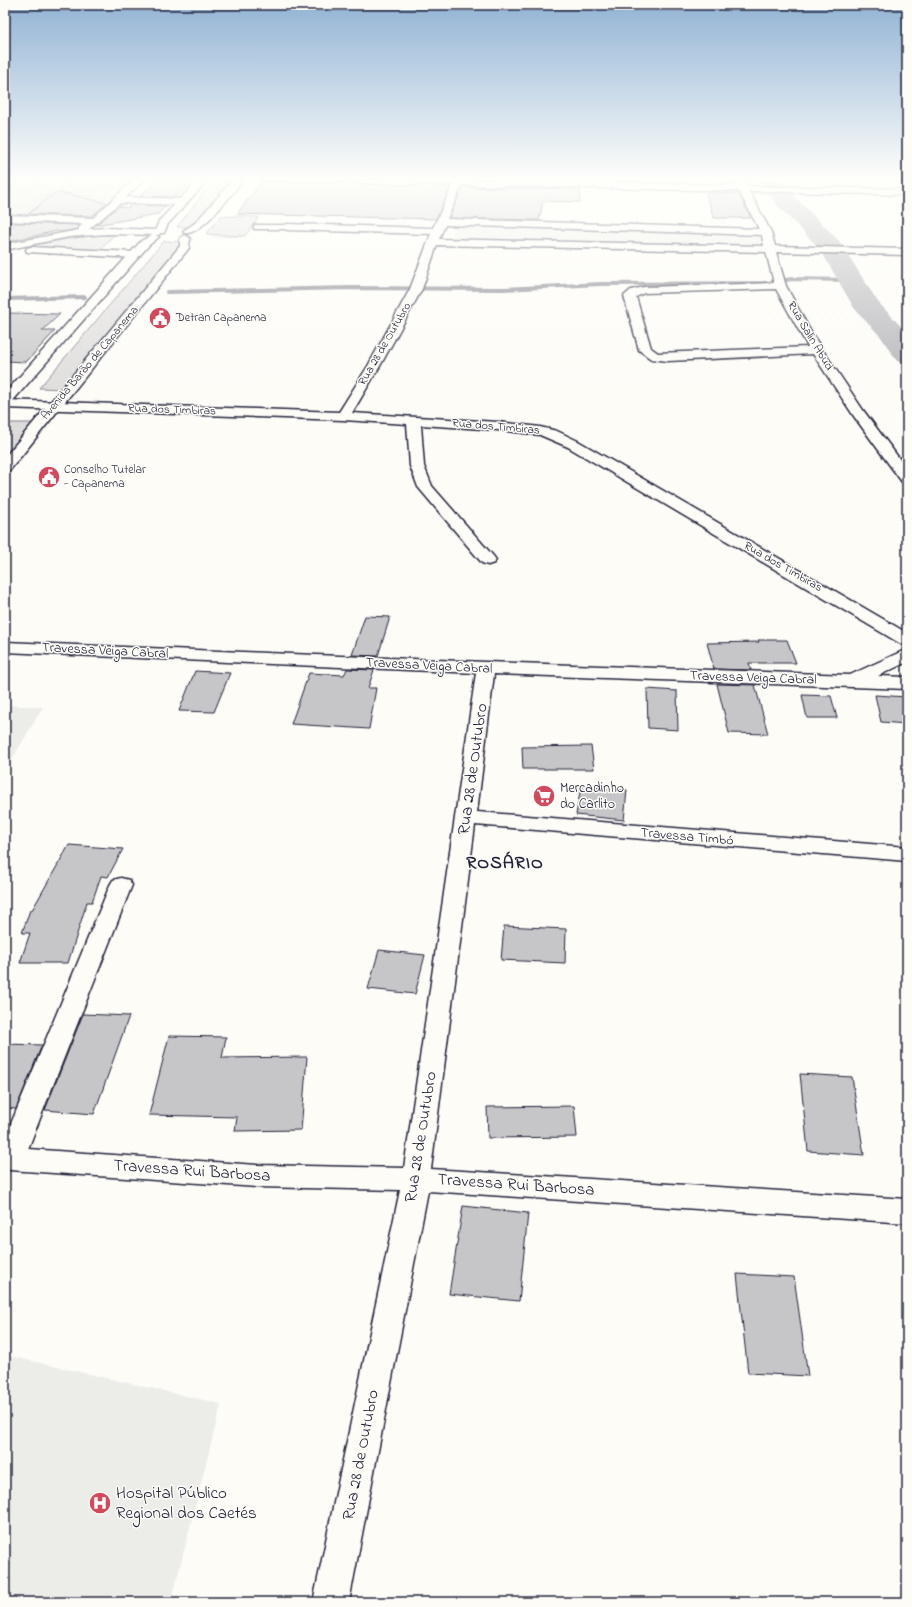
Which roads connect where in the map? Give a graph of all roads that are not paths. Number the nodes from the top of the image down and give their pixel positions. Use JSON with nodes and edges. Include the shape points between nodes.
{"nodes":[{"id":1,"x":135,"y":255,"type":"edge"},
{"id":2,"x":178,"y":255,"type":"edge"},
{"id":3,"x":429,"y":255,"type":"edge"},
{"id":4,"x":772,"y":255,"type":"edge"},
{"id":5,"x":780,"y":286,"type":"junction"},
{"id":6,"x":816,"y":350,"type":"junction"},
{"id":7,"x":5,"y":402,"type":"edge"},
{"id":8,"x":53,"y":406,"type":"junction"},
{"id":9,"x":343,"y":416,"type":"junction"},
{"id":10,"x":414,"y":421,"type":"junction"},
{"id":11,"x":5,"y":467,"type":"edge"},
{"id":12,"x":907,"y":479,"type":"edge"},
{"id":13,"x":488,"y":560,"type":"dead end"},
{"id":14,"x":907,"y":640,"type":"edge"},
{"id":15,"x":5,"y":647,"type":"edge"},
{"id":16,"x":907,"y":654,"type":"edge"},
{"id":17,"x":486,"y":668,"type":"junction"},
{"id":18,"x":853,"y":681,"type":"junction"},
{"id":19,"x":907,"y":683,"type":"edge"},
{"id":20,"x":467,"y":818,"type":"junction"},
{"id":21,"x":907,"y":854,"type":"edge"},
{"id":22,"x":121,"y":885,"type":"dead end"},
{"id":23,"x":8,"y":1158,"type":"edge"},
{"id":24,"x":416,"y":1178,"type":"junction"},
{"id":25,"x":907,"y":1211,"type":"edge"},
{"id":26,"x":331,"y":1602,"type":"edge"}],
"edges":[{"from":1,"to":7,"type":"street","name":"Avenida Barão de Capanema"},
{"from":2,"to":8,"type":"street","name":"Avenida Barão de Capanema"},
{"from":3,"to":9,"type":"street","name":"Rua 28 de Outubro","via":[[416,289]]},
{"from":4,"to":5,"type":"street","name":"Rua Salin Abud"},
{"from":5,"to":6,"type":"street","name":"Rua Salin Abud"},
{"from":5,"to":6,"type":"street","via":[[644,290],[630,296],[645,350],[655,356]]},
{"from":6,"to":12,"type":"street","name":"Rua Salin Abud"},
{"from":7,"to":8,"type":"street","name":"Rua dos Timbiras"},
{"from":8,"to":9,"type":"street","name":"Rua dos Timbiras"},
{"from":8,"to":11,"type":"street","name":"Avenida Barão de Capanema"},
{"from":9,"to":10,"type":"street","name":"Rua dos Timbiras"},
{"from":10,"to":13,"type":"street","via":[[420,476],[425,487]]},
{"from":10,"to":14,"type":"street","name":"Rua dos Timbiras","via":[[527,429],[562,438]]},
{"from":15,"to":17,"type":"street","name":"Travessa Veiga Cabral"},
{"from":16,"to":18,"type":"street","name":"Travessa Veiga Cabral"},
{"from":17,"to":18,"type":"street","name":"Travessa Veiga Cabral"},
{"from":17,"to":20,"type":"street","name":"Rua 28 de Outubro"},
{"from":18,"to":19,"type":"street","name":"Travessa Veiga Cabral"},
{"from":20,"to":21,"type":"street","name":"Travessa Timbó"},
{"from":20,"to":24,"type":"street","name":"Rua 28 de Outubro"},
{"from":22,"to":23,"type":"street"},
{"from":23,"to":24,"type":"street","name":"Travessa Rui Barbosa","via":[[257,1176]]},
{"from":24,"to":25,"type":"street","name":"Travessa Rui Barbosa"},
{"from":24,"to":26,"type":"street","name":"Rua 28 de Outubro"}]}
